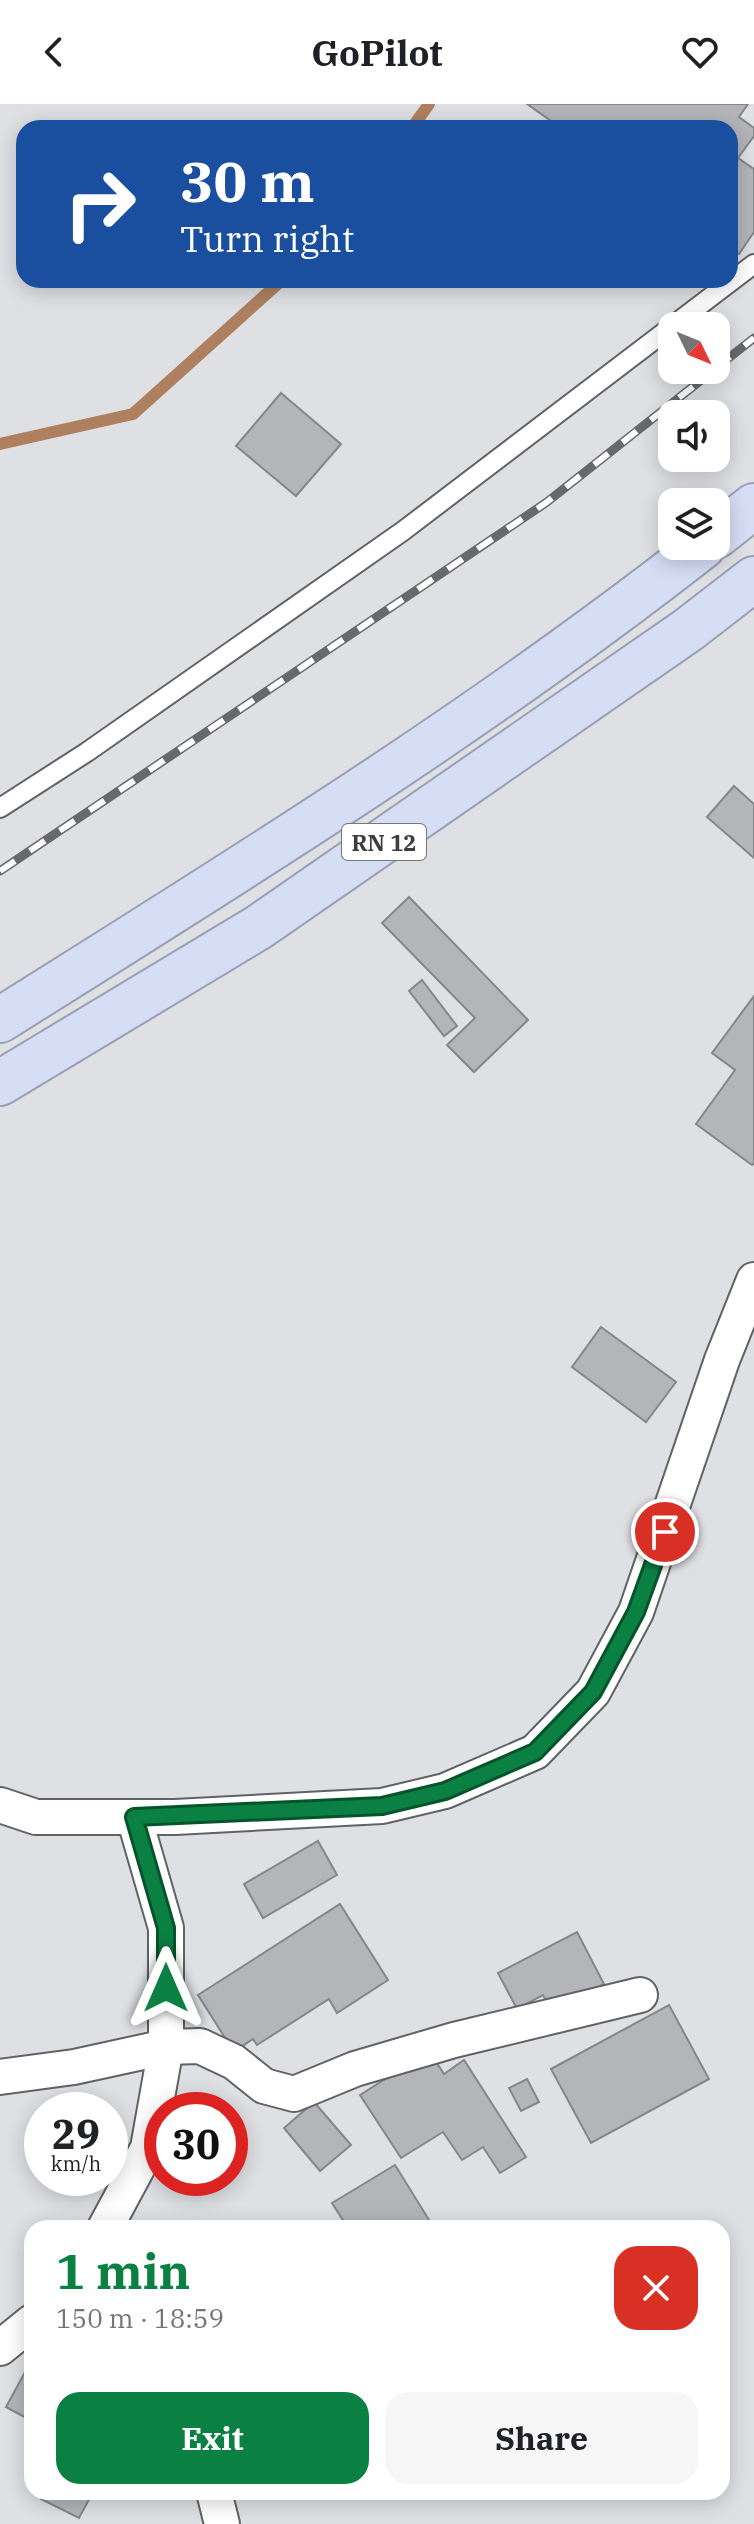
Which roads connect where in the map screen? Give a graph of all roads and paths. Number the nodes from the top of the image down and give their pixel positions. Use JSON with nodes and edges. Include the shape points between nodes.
{"nodes":[{"id":1,"x":754,"y":264,"type":"edge"},
{"id":2,"x":738,"y":276,"type":"edge"},
{"id":3,"x":722,"y":288,"type":"edge"},
{"id":4,"x":754,"y":506,"type":"edge"},
{"id":5,"x":730,"y":525,"type":"edge"},
{"id":6,"x":684,"y":560,"type":"edge"},
{"id":7,"x":754,"y":579,"type":"edge"},
{"id":8,"x":0,"y":808,"type":"edge"},
{"id":9,"x":0,"y":1020,"type":"edge"},
{"id":10,"x":0,"y":1083,"type":"edge"},
{"id":11,"x":754,"y":1280,"type":"edge"},
{"id":12,"x":0,"y":1805,"type":"edge"},
{"id":13,"x":134,"y":1817,"type":"junction"},
{"id":14,"x":640,"y":1995,"type":"dead end"},
{"id":15,"x":166,"y":2047,"type":"junction"},
{"id":16,"x":0,"y":2077,"type":"edge"},
{"id":17,"x":109,"y":2220,"type":"edge"},
{"id":18,"x":24,"y":2328,"type":"edge"},
{"id":19,"x":0,"y":2348,"type":"edge"},
{"id":20,"x":216,"y":2500,"type":"edge"},
{"id":21,"x":222,"y":2524,"type":"edge"}],
"edges":[{"from":1,"to":2,"type":"lane"},
{"from":3,"to":8,"type":"lane","via":[[403,531]]},
{"from":4,"to":5,"type":"highway"},
{"from":6,"to":9,"type":"highway","number":"RN 12","via":[[290,839]]},
{"from":7,"to":10,"type":"highway","number":"RN 12","via":[[259,927]]},
{"from":11,"to":13,"type":"street","via":[[636,1612],[593,1692],[535,1752],[445,1791],[382,1806]]},
{"from":12,"to":13,"type":"street","via":[[36,1817]]},
{"from":13,"to":15,"type":"street","via":[[166,1928]]},
{"from":14,"to":15,"type":"street","via":[[454,2040],[355,2069],[294,2094],[264,2086],[234,2062],[200,2046]]},
{"from":15,"to":16,"type":"street"},
{"from":15,"to":17,"type":"street","via":[[148,2148]]},
{"from":18,"to":19,"type":"street"},
{"from":20,"to":21,"type":"street"}]}
